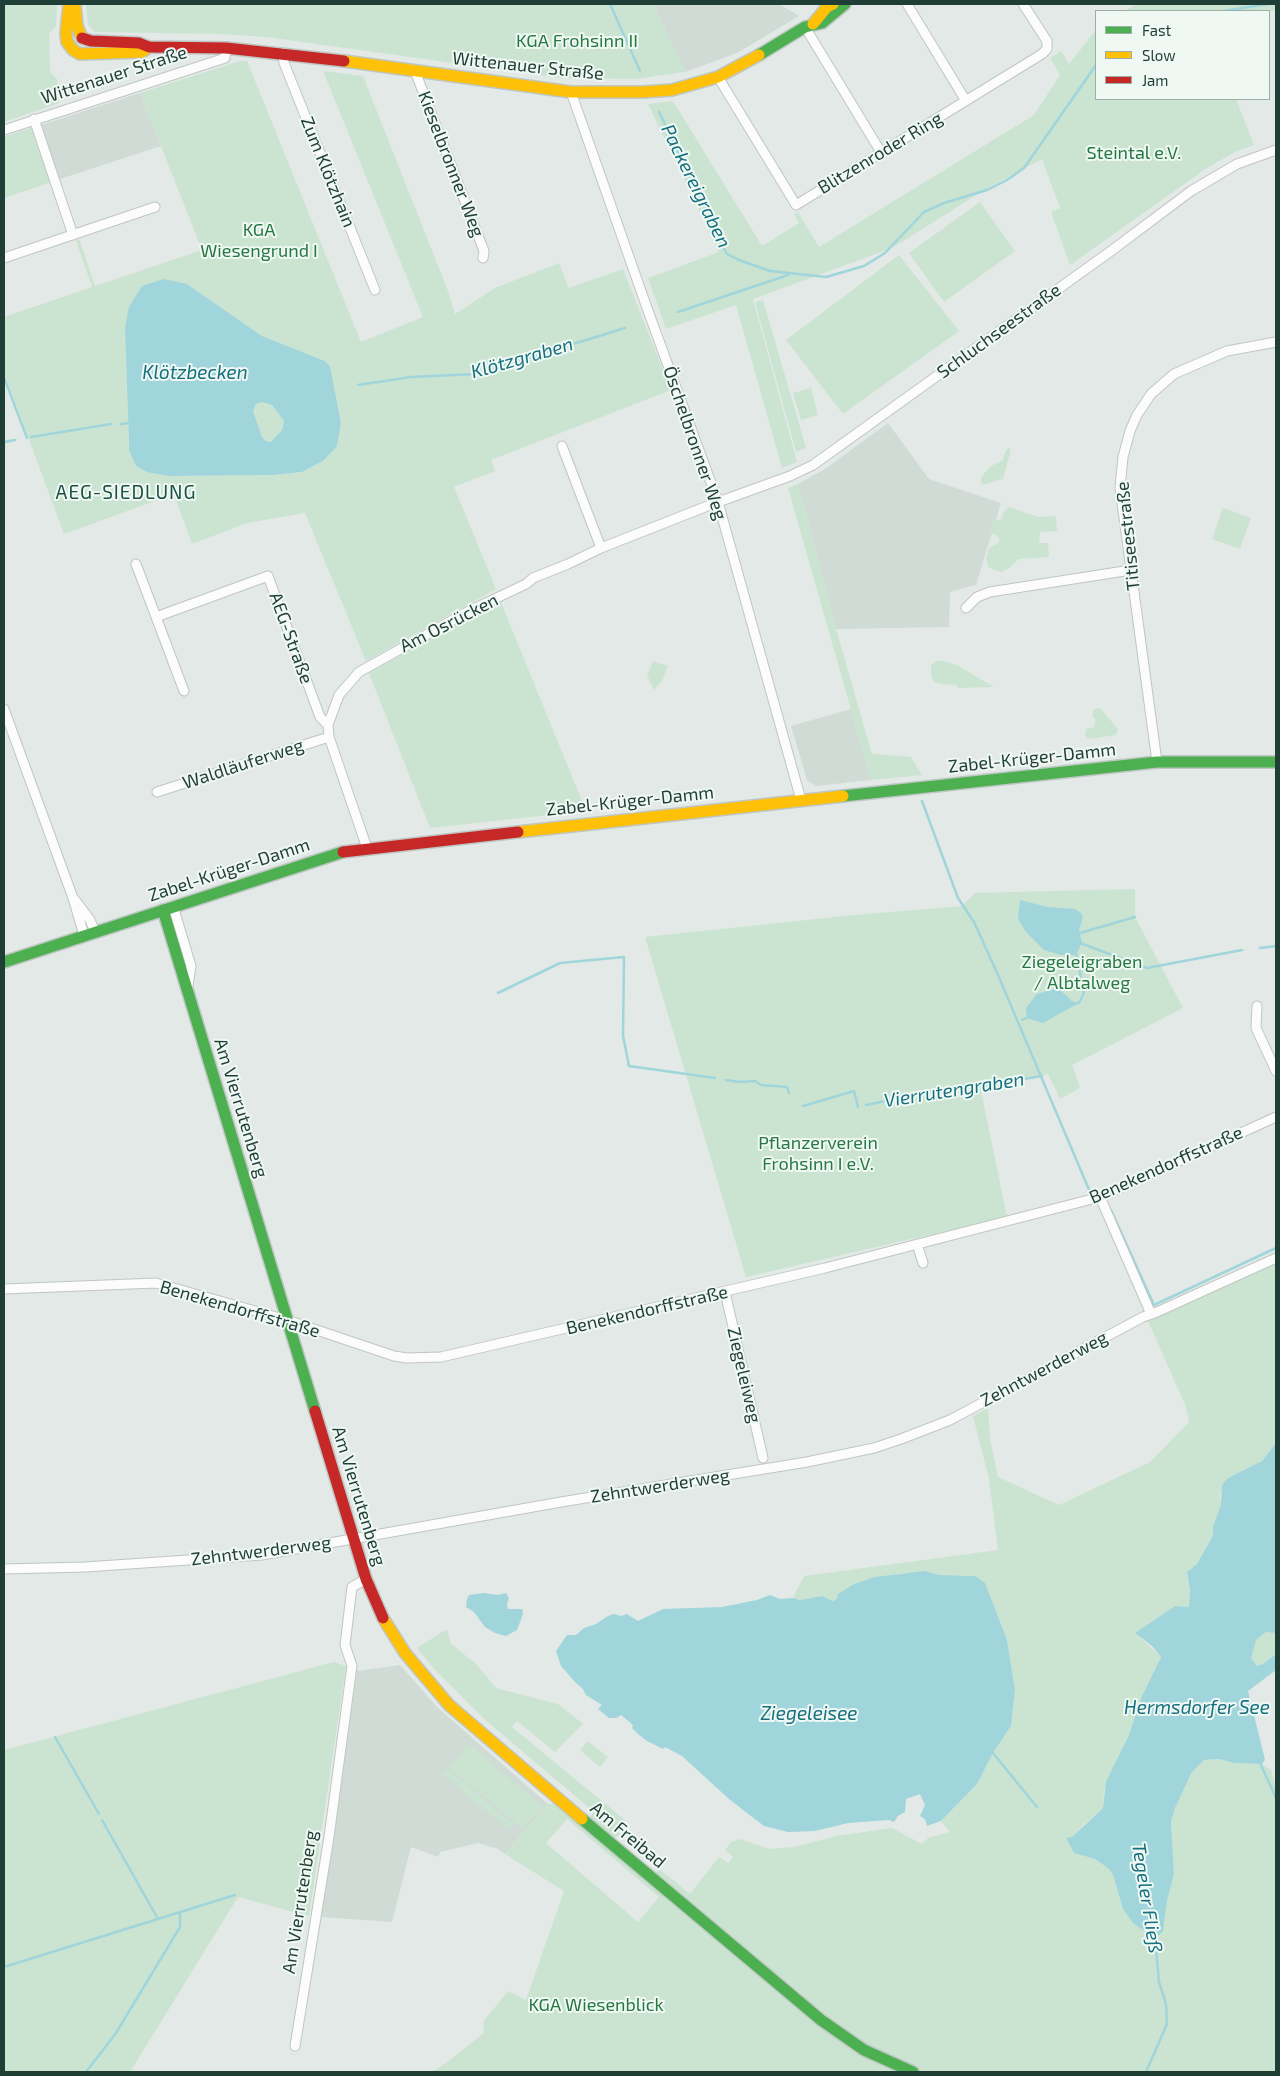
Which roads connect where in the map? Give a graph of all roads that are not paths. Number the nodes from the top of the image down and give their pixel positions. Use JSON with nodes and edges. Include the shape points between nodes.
{"nodes":[{"id":1,"x":69,"y":4,"type":"edge"},
{"id":2,"x":74,"y":4,"type":"edge"},
{"id":3,"x":833,"y":4,"type":"edge"},
{"id":4,"x":845,"y":4,"type":"edge"},
{"id":5,"x":906,"y":4,"type":"edge"},
{"id":6,"x":1024,"y":4,"type":"edge"},
{"id":7,"x":808,"y":26,"type":"junction"},
{"id":8,"x":82,"y":38,"type":"junction"},
{"id":9,"x":149,"y":47,"type":"junction"},
{"id":10,"x":226,"y":48,"type":"junction"},
{"id":11,"x":73,"y":50,"type":"junction"},
{"id":12,"x":283,"y":53,"type":"junction"},
{"id":13,"x":415,"y":71,"type":"junction"},
{"id":14,"x":718,"y":77,"type":"junction"},
{"id":15,"x":571,"y":92,"type":"junction"},
{"id":16,"x":966,"y":101,"type":"junction"},
{"id":17,"x":34,"y":119,"type":"junction"},
{"id":18,"x":4,"y":130,"type":"edge"},
{"id":19,"x":1276,"y":150,"type":"edge"},
{"id":20,"x":882,"y":154,"type":"junction"},
{"id":21,"x":155,"y":207,"type":"dead end"},
{"id":22,"x":73,"y":235,"type":"junction"},
{"id":23,"x":4,"y":258,"type":"edge"},
{"id":24,"x":483,"y":258,"type":"dead end"},
{"id":25,"x":375,"y":290,"type":"dead end"},
{"id":26,"x":1276,"y":342,"type":"edge"},
{"id":27,"x":562,"y":446,"type":"dead end"},
{"id":28,"x":718,"y":502,"type":"junction"},
{"id":29,"x":601,"y":548,"type":"junction"},
{"id":30,"x":136,"y":564,"type":"dead end"},
{"id":31,"x":1130,"y":570,"type":"junction"},
{"id":32,"x":966,"y":608,"type":"dead end"},
{"id":33,"x":156,"y":617,"type":"junction"},
{"id":34,"x":184,"y":691,"type":"dead end"},
{"id":35,"x":4,"y":709,"type":"edge"},
{"id":36,"x":328,"y":725,"type":"junction"},
{"id":37,"x":329,"y":737,"type":"junction"},
{"id":38,"x":1157,"y":762,"type":"junction"},
{"id":39,"x":1276,"y":762,"type":"edge"},
{"id":40,"x":157,"y":792,"type":"dead end"},
{"id":41,"x":801,"y":800,"type":"junction"},
{"id":42,"x":367,"y":848,"type":"junction"},
{"id":43,"x":168,"y":908,"type":"junction"},
{"id":44,"x":89,"y":934,"type":"junction"},
{"id":45,"x":4,"y":962,"type":"edge"},
{"id":46,"x":1257,"y":1006,"type":"dead end"},
{"id":47,"x":1276,"y":1072,"type":"edge"},
{"id":48,"x":1276,"y":1117,"type":"edge"},
{"id":49,"x":1100,"y":1197,"type":"junction"},
{"id":50,"x":917,"y":1244,"type":"junction"},
{"id":51,"x":1276,"y":1258,"type":"edge"},
{"id":52,"x":923,"y":1263,"type":"dead end"},
{"id":53,"x":4,"y":1289,"type":"edge"},
{"id":54,"x":725,"y":1292,"type":"junction"},
{"id":55,"x":1151,"y":1314,"type":"junction"},
{"id":56,"x":287,"y":1320,"type":"junction"},
{"id":57,"x":763,"y":1458,"type":"dead end"},
{"id":58,"x":355,"y":1540,"type":"junction"},
{"id":59,"x":4,"y":1569,"type":"edge"},
{"id":60,"x":366,"y":1579,"type":"junction"},
{"id":61,"x":295,"y":2046,"type":"dead end"},
{"id":62,"x":913,"y":2072,"type":"edge"}],
"edges":[{"from":1,"to":11,"type":"street","via":[[66,33]]},
{"from":2,"to":8,"type":"street"},
{"from":3,"to":7,"type":"street","name":"Wittenauer Straße"},
{"from":4,"to":7,"type":"street","name":"Wittenauer Straße","via":[[822,23]]},
{"from":5,"to":16,"type":"street"},
{"from":6,"to":16,"type":"street","name":"Blitzenroder Ring","via":[[1047,41],[1047,49]]},
{"from":7,"to":14,"type":"street","name":"Wittenauer Straße"},
{"from":7,"to":20,"type":"street"},
{"from":8,"to":9,"type":"street","name":"Wittenauer Straße","via":[[140,43]]},
{"from":8,"to":11,"type":"street","name":"Wittenauer Straße"},
{"from":9,"to":10,"type":"street","name":"Wittenauer Straße"},
{"from":9,"to":11,"type":"street","name":"Wittenauer Straße","via":[[142,52],[87,55]]},
{"from":10,"to":12,"type":"street","name":"Wittenauer Straße"},
{"from":10,"to":17,"type":"street","name":"Wittenauer Straße","via":[[225,58]]},
{"from":12,"to":13,"type":"street","name":"Wittenauer Straße"},
{"from":12,"to":25,"type":"street","name":"Zum Klötzhain","via":[[284,63]]},
{"from":13,"to":15,"type":"street","name":"Wittenauer Straße"},
{"from":13,"to":24,"type":"street","name":"Kieselbronner Weg","via":[[484,251]]},
{"from":14,"to":15,"type":"street","name":"Wittenauer Straße","via":[[672,90]]},
{"from":14,"to":20,"type":"street","name":"Blitzenroder Ring","via":[[796,205]]},
{"from":15,"to":28,"type":"street","name":"Öschelbronner Weg"},
{"from":16,"to":20,"type":"street","name":"Blitzenroder Ring"},
{"from":17,"to":18,"type":"street","name":"Wittenauer Straße"},
{"from":17,"to":22,"type":"street"},
{"from":19,"to":28,"type":"street","name":"Schluchseestraße","via":[[1237,164],[1191,191],[813,465]]},
{"from":21,"to":22,"type":"street"},
{"from":22,"to":23,"type":"street"},
{"from":26,"to":31,"type":"street","name":"Titiseestraße","via":[[1227,351],[1188,366],[1151,394],[1137,415],[1123,457],[1120,488]]},
{"from":27,"to":29,"type":"street"},
{"from":28,"to":29,"type":"street","name":"Am Osrücken"},
{"from":28,"to":41,"type":"street","name":"Öschelbronner Weg"},
{"from":29,"to":36,"type":"street","name":"Am Osrücken","via":[[533,578],[359,672],[339,695]]},
{"from":30,"to":33,"type":"street"},
{"from":31,"to":32,"type":"street","via":[[990,592],[976,597]]},
{"from":31,"to":38,"type":"street","name":"Titiseestraße"},
{"from":33,"to":34,"type":"street"},
{"from":33,"to":36,"type":"street","name":"AEG-Straße","via":[[268,576],[320,717]]},
{"from":35,"to":44,"type":"street","via":[[73,898],[90,920]]},
{"from":36,"to":37,"type":"street","name":"Am Osrücken"},
{"from":37,"to":40,"type":"street","name":"Waldläuferweg"},
{"from":37,"to":42,"type":"street","name":"Am Osrücken"},
{"from":38,"to":39,"type":"street","name":"Zabel-Krüger-Damm"},
{"from":38,"to":41,"type":"street","name":"Zabel-Krüger-Damm"},
{"from":41,"to":42,"type":"street","name":"Zabel-Krüger-Damm"},
{"from":42,"to":43,"type":"street","name":"Zabel-Krüger-Damm","via":[[341,852]]},
{"from":43,"to":44,"type":"street","name":"Zabel-Krüger-Damm"},
{"from":43,"to":56,"type":"street","name":"Am Vierrutenberg","via":[[187,991]]},
{"from":44,"to":45,"type":"street","name":"Zabel-Krüger-Damm"},
{"from":46,"to":47,"type":"street","via":[[1256,1028]]},
{"from":48,"to":49,"type":"street","name":"Benekendorffstraße"},
{"from":49,"to":50,"type":"street","name":"Benekendorffstraße"},
{"from":49,"to":55,"type":"street"},
{"from":50,"to":52,"type":"street"},
{"from":50,"to":54,"type":"street","name":"Benekendorffstraße"},
{"from":51,"to":55,"type":"street","name":"Zehntwerderweg"},
{"from":53,"to":56,"type":"street","name":"Benekendorffstraße","via":[[156,1283]]},
{"from":54,"to":56,"type":"street","name":"Benekendorffstraße","via":[[440,1357],[394,1356]]},
{"from":54,"to":57,"type":"street","name":"Ziegeleiweg"},
{"from":55,"to":58,"type":"street","name":"Zehntwerderweg","via":[[950,1420],[874,1448]]},
{"from":56,"to":58,"type":"street","name":"Am Vierrutenberg"},
{"from":58,"to":59,"type":"street","name":"Zehntwerderweg","via":[[262,1555]]},
{"from":58,"to":60,"type":"street","name":"Am Vierrutenberg"},
{"from":60,"to":61,"type":"street","name":"Am Vierrutenberg","via":[[352,1587],[345,1645],[352,1666]]},
{"from":60,"to":62,"type":"street","name":"Am Freibad","via":[[381,1616],[405,1653],[449,1705],[821,2020],[864,2050]]}]}
